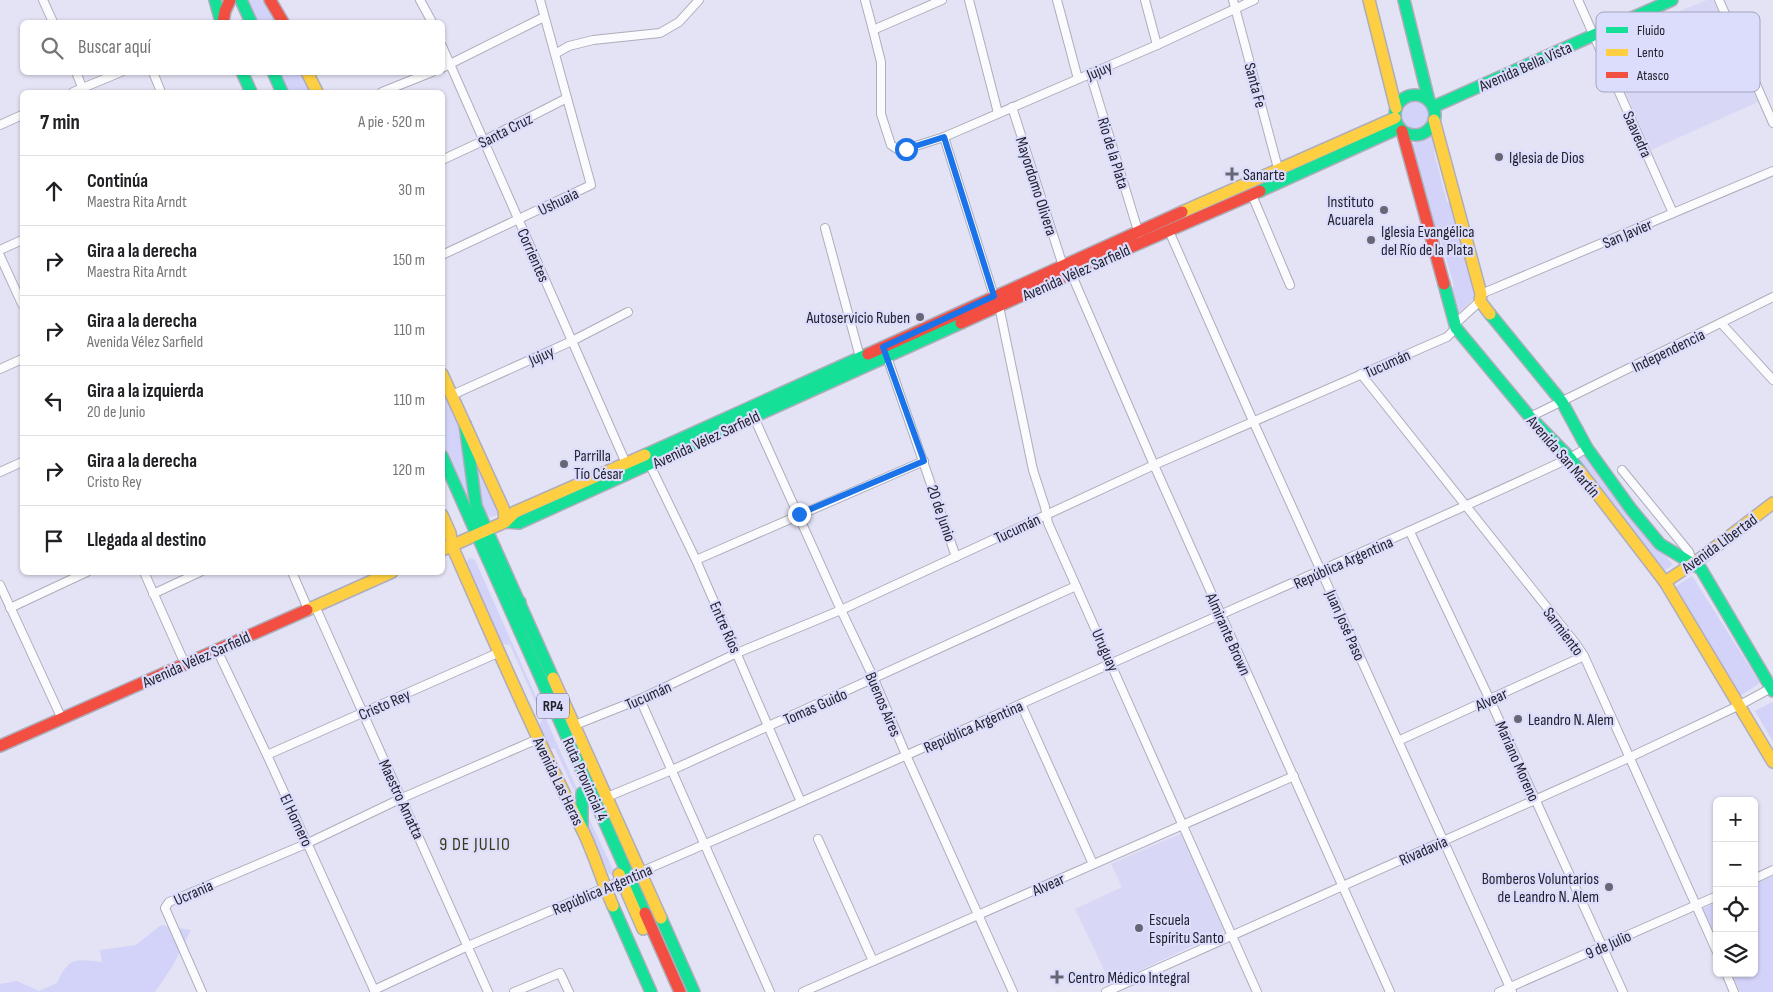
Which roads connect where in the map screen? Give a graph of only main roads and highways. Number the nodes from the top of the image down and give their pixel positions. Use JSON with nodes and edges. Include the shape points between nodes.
{"nodes":[{"id":1,"x":214,"y":0,"type":"edge"},
{"id":2,"x":231,"y":0,"type":"edge"},
{"id":3,"x":240,"y":0,"type":"edge"},
{"id":4,"x":270,"y":0,"type":"edge"},
{"id":5,"x":1368,"y":0,"type":"edge"},
{"id":6,"x":1404,"y":0,"type":"edge"},
{"id":7,"x":1672,"y":0,"type":"edge"},
{"id":8,"x":1646,"y":12,"type":"edge"},
{"id":9,"x":221,"y":20,"type":"edge"},
{"id":10,"x":223,"y":20,"type":"edge"},
{"id":11,"x":240,"y":20,"type":"edge"},
{"id":12,"x":249,"y":20,"type":"edge"},
{"id":13,"x":282,"y":20,"type":"edge"},
{"id":14,"x":1596,"y":35,"type":"edge"},
{"id":15,"x":243,"y":75,"type":"edge"},
{"id":16,"x":264,"y":75,"type":"edge"},
{"id":17,"x":274,"y":75,"type":"edge"},
{"id":18,"x":308,"y":75,"type":"edge"},
{"id":19,"x":250,"y":90,"type":"edge"},
{"id":20,"x":271,"y":90,"type":"edge"},
{"id":21,"x":281,"y":90,"type":"edge"},
{"id":22,"x":316,"y":90,"type":"edge"},
{"id":23,"x":1431,"y":104,"type":"junction"},
{"id":24,"x":1434,"y":120,"type":"junction"},
{"id":25,"x":1398,"y":121,"type":"junction"},
{"id":26,"x":1280,"y":176,"type":"junction"},
{"id":27,"x":1140,"y":237,"type":"junction"},
{"id":28,"x":445,"y":380,"type":"edge"},
{"id":29,"x":465,"y":424,"type":"junction"},
{"id":30,"x":445,"y":462,"type":"edge"},
{"id":31,"x":445,"y":482,"type":"edge"},
{"id":32,"x":1773,"y":503,"type":"edge"},
{"id":33,"x":445,"y":522,"type":"edge"},
{"id":34,"x":505,"y":522,"type":"junction"},
{"id":35,"x":478,"y":534,"type":"junction"},
{"id":36,"x":448,"y":548,"type":"edge"},
{"id":37,"x":1693,"y":563,"type":"junction"},
{"id":38,"x":373,"y":576,"type":"edge"},
{"id":39,"x":1665,"y":582,"type":"junction"},
{"id":40,"x":520,"y":602,"type":"junction"},
{"id":41,"x":520,"y":630,"type":"junction"},
{"id":42,"x":1772,"y":689,"type":"edge"},
{"id":43,"x":0,"y":746,"type":"edge"},
{"id":44,"x":1773,"y":762,"type":"edge"},
{"id":45,"x":582,"y":793,"type":"junction"},
{"id":46,"x":582,"y":829,"type":"junction"},
{"id":47,"x":625,"y":879,"type":"junction"},
{"id":48,"x":651,"y":992,"type":"edge"},
{"id":49,"x":671,"y":992,"type":"edge"},
{"id":50,"x":680,"y":992,"type":"edge"},
{"id":51,"x":694,"y":992,"type":"edge"}],
"edges":[{"from":1,"to":9,"type":"main road"},
{"from":2,"to":10,"type":"main road"},
{"from":2,"to":11,"type":"main road"},
{"from":3,"to":12,"type":"main road"},
{"from":4,"to":13,"type":"main road"},
{"from":5,"to":25,"type":"main road","name":"Avenida San Martín"},
{"from":6,"to":23,"type":"main road"},
{"from":7,"to":8,"type":"main road","name":"Avenida Bella Vista"},
{"from":14,"to":23,"type":"main road","name":"Avenida Bella Vista"},
{"from":15,"to":19,"type":"main road"},
{"from":16,"to":20,"type":"main road"},
{"from":17,"to":21,"type":"main road"},
{"from":18,"to":22,"type":"main road"},
{"from":23,"to":24,"type":"main road"},
{"from":23,"to":25,"type":"main road","via":[[1417,95],[1404,98]]},
{"from":24,"to":25,"type":"main road","via":[[1432,127],[1420,135],[1408,134]]},
{"from":24,"to":37,"type":"main road","name":"Avenida San Martín","via":[[1481,297],[1562,402],[1587,448],[1630,509],[1660,544]]},
{"from":25,"to":26,"type":"main road","name":"Avenida Vélez Sarfield"},
{"from":25,"to":39,"type":"main road","name":"Avenida San Martín","via":[[1456,326],[1530,417],[1570,458]]},
{"from":26,"to":27,"type":"main road","name":"Avenida Vélez Sarfield"},
{"from":26,"to":27,"type":"main road","name":"Avenida Vélez Sarfield","via":[[1252,195],[1169,231]]},
{"from":27,"to":34,"type":"main road","name":"Avenida Vélez Sarfield","via":[[752,412],[519,522]]},
{"from":28,"to":29,"type":"main road"},
{"from":29,"to":34,"type":"main road","via":[[504,510]]},
{"from":29,"to":35,"type":"main road"},
{"from":30,"to":35,"type":"main road","name":"Ruta Provincial 4","number":"RP4"},
{"from":31,"to":35,"type":"main road","name":"Ruta Provincial 4","number":"RP4"},
{"from":32,"to":37,"type":"main road","name":"Avenida Libertad"},
{"from":33,"to":36,"type":"main road","name":"Avenida Las Heras","via":[[450,533]]},
{"from":34,"to":35,"type":"main road","name":"Avenida Vélez Sarfield"},
{"from":35,"to":36,"type":"main road","name":"Avenida Vélez Sarfield"},
{"from":35,"to":40,"type":"main road"},
{"from":35,"to":41,"type":"main road","name":"Ruta Provincial 4","number":"RP4"},
{"from":35,"to":45,"type":"main road","name":"Ruta Provincial 4","number":"RP4"},
{"from":36,"to":46,"type":"main road","name":"Avenida Las Heras"},
{"from":37,"to":39,"type":"main road","name":"Avenida Libertad"},
{"from":37,"to":42,"type":"main road","name":"Avenida San Martín","via":[[1701,569]]},
{"from":38,"to":43,"type":"main road","name":"Avenida Vélez Sarfield","via":[[312,608]]},
{"from":39,"to":44,"type":"main road","name":"Avenida San Martín"},
{"from":40,"to":41,"type":"main road"},
{"from":40,"to":51,"type":"main road"},
{"from":41,"to":47,"type":"main road","name":"Ruta Provincial 4","number":"RP4"},
{"from":45,"to":46,"type":"main road"},
{"from":45,"to":47,"type":"main road","name":"Ruta Provincial 4","number":"RP4"},
{"from":46,"to":48,"type":"main road","name":"Avenida Las Heras"},
{"from":47,"to":49,"type":"main road","name":"Ruta Provincial 4","number":"RP4"},
{"from":47,"to":50,"type":"main road","name":"Ruta Provincial 4","number":"RP4"}]}
